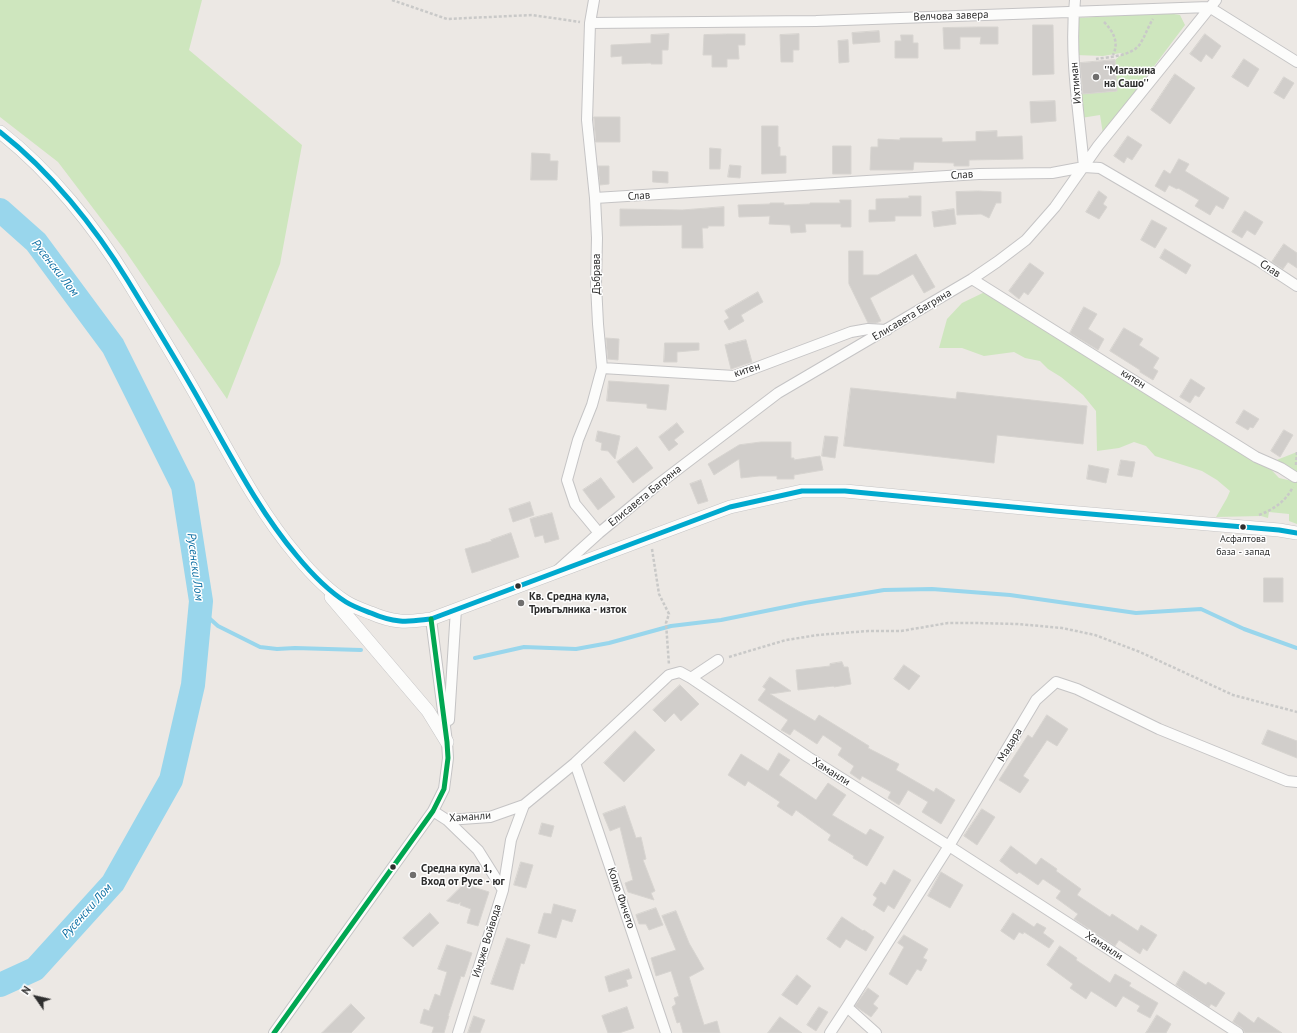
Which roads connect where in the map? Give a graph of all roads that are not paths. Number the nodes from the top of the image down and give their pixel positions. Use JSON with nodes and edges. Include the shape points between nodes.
{"nodes":[{"id":1,"x":594,"y":0,"type":"edge"},
{"id":2,"x":1075,"y":0,"type":"edge"},
{"id":3,"x":1212,"y":4,"type":"edge"},
{"id":4,"x":1074,"y":11,"type":"junction"},
{"id":5,"x":590,"y":24,"type":"junction"},
{"id":6,"x":1297,"y":62,"type":"edge"},
{"id":7,"x":0,"y":132,"type":"edge"},
{"id":8,"x":1084,"y":167,"type":"junction"},
{"id":9,"x":595,"y":198,"type":"junction"},
{"id":10,"x":972,"y":279,"type":"junction"},
{"id":11,"x":1297,"y":286,"type":"edge"},
{"id":12,"x":887,"y":330,"type":"junction"},
{"id":13,"x":602,"y":368,"type":"junction"},
{"id":14,"x":1295,"y":476,"type":"road end"},
{"id":15,"x":599,"y":533,"type":"junction"},
{"id":16,"x":1297,"y":533,"type":"edge"},
{"id":17,"x":309,"y":571,"type":"junction"},
{"id":18,"x":555,"y":573,"type":"junction"},
{"id":19,"x":456,"y":609,"type":"junction"},
{"id":20,"x":431,"y":618,"type":"junction"},
{"id":21,"x":718,"y":660,"type":"road end"},
{"id":22,"x":691,"y":678,"type":"junction"},
{"id":23,"x":447,"y":742,"type":"junction"},
{"id":24,"x":575,"y":763,"type":"junction"},
{"id":25,"x":1297,"y":782,"type":"edge"},
{"id":26,"x":524,"y":805,"type":"junction"},
{"id":27,"x":433,"y":811,"type":"junction"},
{"id":28,"x":447,"y":820,"type":"junction"},
{"id":29,"x":949,"y":846,"type":"junction"},
{"id":30,"x":503,"y":890,"type":"junction"},
{"id":31,"x":847,"y":1007,"type":"junction"},
{"id":32,"x":274,"y":1033,"type":"edge"},
{"id":33,"x":458,"y":1033,"type":"edge"},
{"id":34,"x":666,"y":1033,"type":"edge"},
{"id":35,"x":830,"y":1033,"type":"edge"},
{"id":36,"x":876,"y":1033,"type":"edge"},
{"id":37,"x":1237,"y":1033,"type":"edge"}],
"edges":[{"from":1,"to":5,"type":"street","name":"Дъбрава"},
{"from":2,"to":4,"type":"street","name":"Ихтиман"},
{"from":3,"to":4,"type":"street","name":"Велчова завера"},
{"from":3,"to":6,"type":"street"},
{"from":3,"to":8,"type":"street","name":"Елисавета Багряна"},
{"from":4,"to":5,"type":"street","name":"Велчова завера","via":[[816,21]]},
{"from":4,"to":8,"type":"street","name":"Ихтиман","via":[[1074,71]]},
{"from":5,"to":9,"type":"street","name":"Дъбрава","via":[[587,120]]},
{"from":7,"to":17,"type":"street","via":[[16,144],[54,182],[127,279],[194,390],[250,492],[281,537]]},
{"from":8,"to":9,"type":"street","name":"Слав","via":[[1052,173],[979,174]]},
{"from":8,"to":10,"type":"street","name":"Елисавета Багряна","via":[[1055,207],[1026,240]]},
{"from":8,"to":11,"type":"street","name":"Слав","via":[[1100,168]]},
{"from":9,"to":13,"type":"street","name":"Дъбрава","via":[[596,284]]},
{"from":10,"to":12,"type":"street","name":"Елисавета Багряна"},
{"from":10,"to":14,"type":"street","name":"китен","via":[[1256,457]]},
{"from":12,"to":13,"type":"street","name":"китен","via":[[868,329],[851,332],[734,376]]},
{"from":12,"to":15,"type":"street","name":"Елисавета Багряна","via":[[778,393]]},
{"from":13,"to":15,"type":"street","name":"Дъбрава","via":[[567,480],[575,504]]},
{"from":15,"to":18,"type":"street","name":"Елисавета Багряна"},
{"from":16,"to":18,"type":"street","via":[[845,491],[802,491],[730,507]]},
{"from":17,"to":20,"type":"street","via":[[339,597],[365,611],[400,621],[411,622]]},
{"from":17,"to":23,"type":"street","via":[[428,711]]},
{"from":18,"to":19,"type":"street"},
{"from":19,"to":20,"type":"street"},
{"from":19,"to":23,"type":"street"},
{"from":20,"to":23,"type":"street"},
{"from":21,"to":22,"type":"street"},
{"from":22,"to":24,"type":"street","name":"Хаманли","via":[[680,672],[669,675]]},
{"from":22,"to":29,"type":"street","name":"Хаманли","via":[[808,757]]},
{"from":23,"to":27,"type":"street","via":[[447,776],[444,789]]},
{"from":24,"to":26,"type":"street","name":"Хаманли"},
{"from":24,"to":34,"type":"street","name":"Колю Фичето"},
{"from":25,"to":29,"type":"street","name":"Мадара","via":[[1287,781],[1159,729],[1077,689],[1056,682],[1036,700]]},
{"from":26,"to":28,"type":"street","name":"Хаманли","via":[[490,817]]},
{"from":26,"to":30,"type":"street","via":[[511,840]]},
{"from":27,"to":28,"type":"street","name":"Хаманли"},
{"from":27,"to":32,"type":"street"},
{"from":28,"to":30,"type":"street","name":"Индже Войвода","via":[[478,850]]},
{"from":29,"to":31,"type":"street","name":"Мадара"},
{"from":29,"to":37,"type":"street","name":"Хаманли"},
{"from":30,"to":33,"type":"street","name":"Индже Войвода"},
{"from":31,"to":35,"type":"street","name":"Мадара"},
{"from":31,"to":36,"type":"street"}]}
